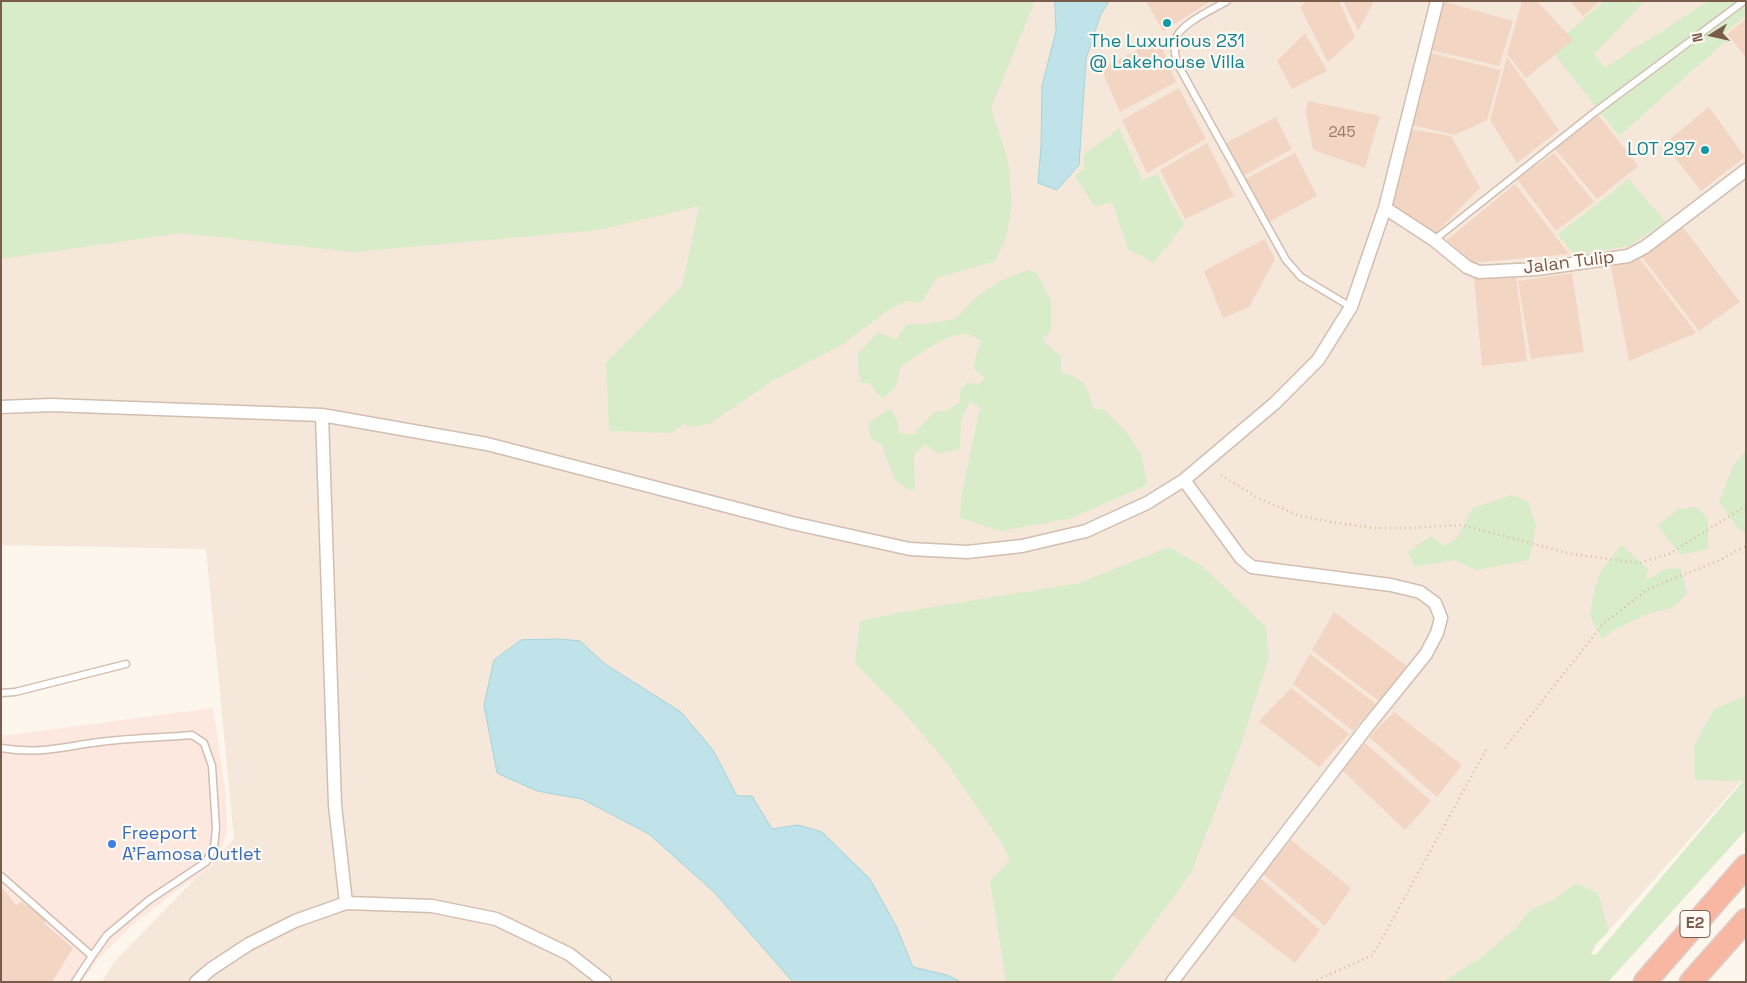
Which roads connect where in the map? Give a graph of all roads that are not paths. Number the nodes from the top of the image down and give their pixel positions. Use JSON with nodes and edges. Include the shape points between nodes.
{"nodes":[{"id":1,"x":1227,"y":1,"type":"edge"},
{"id":2,"x":1436,"y":1,"type":"edge"},
{"id":3,"x":1744,"y":1,"type":"edge"},
{"id":4,"x":1746,"y":170,"type":"edge"},
{"id":5,"x":1385,"y":208,"type":"junction"},
{"id":6,"x":1434,"y":240,"type":"junction"},
{"id":7,"x":1351,"y":306,"type":"junction"},
{"id":8,"x":1,"y":407,"type":"edge"},
{"id":9,"x":322,"y":416,"type":"junction"},
{"id":10,"x":1184,"y":480,"type":"junction"},
{"id":11,"x":126,"y":664,"type":"dead end"},
{"id":12,"x":1,"y":694,"type":"edge"},
{"id":13,"x":1,"y":748,"type":"edge"},
{"id":14,"x":1746,"y":866,"type":"edge"},
{"id":15,"x":1,"y":876,"type":"edge"},
{"id":16,"x":346,"y":903,"type":"junction"},
{"id":17,"x":1746,"y":920,"type":"edge"},
{"id":18,"x":92,"y":956,"type":"junction"},
{"id":19,"x":75,"y":982,"type":"edge"},
{"id":20,"x":196,"y":982,"type":"edge"},
{"id":21,"x":605,"y":982,"type":"edge"},
{"id":22,"x":1172,"y":982,"type":"edge"},
{"id":23,"x":1645,"y":982,"type":"edge"},
{"id":24,"x":1691,"y":982,"type":"edge"}],
"edges":[{"from":1,"to":7,"type":"lane","via":[[1187,25],[1178,35],[1174,48],[1177,63],[1286,260],[1301,278]]},
{"from":2,"to":5,"type":"street"},
{"from":3,"to":6,"type":"lane","via":[[1595,112]]},
{"from":4,"to":6,"type":"street","name":"Jalan Tulip","via":[[1645,248],[1628,256],[1537,269],[1479,272],[1467,267]]},
{"from":5,"to":6,"type":"street","name":"Jalan Tulip"},
{"from":5,"to":7,"type":"street"},
{"from":7,"to":10,"type":"street","via":[[1318,360],[1275,403]]},
{"from":8,"to":9,"type":"street","via":[[51,405]]},
{"from":9,"to":10,"type":"street","via":[[487,444],[792,523],[910,549],[967,552],[1022,546],[1086,531],[1147,503]]},
{"from":9,"to":16,"type":"street","via":[[335,805]]},
{"from":10,"to":22,"type":"street","via":[[1241,558],[1252,567],[1391,584],[1420,592],[1435,603],[1440,618],[1437,633],[1426,654]]},
{"from":11,"to":12,"type":"lane"},
{"from":13,"to":18,"type":"lane","via":[[52,750],[93,743],[192,736],[204,743],[212,766],[216,828],[214,846],[206,862],[149,900],[107,935]]},
{"from":14,"to":23,"type":"highway","number":"E2"},
{"from":15,"to":18,"type":"lane"},
{"from":16,"to":20,"type":"street","via":[[295,921],[248,944]]},
{"from":16,"to":21,"type":"street","via":[[432,906],[496,919],[569,954]]},
{"from":17,"to":24,"type":"highway","number":"E2"},
{"from":18,"to":19,"type":"lane"}]}
